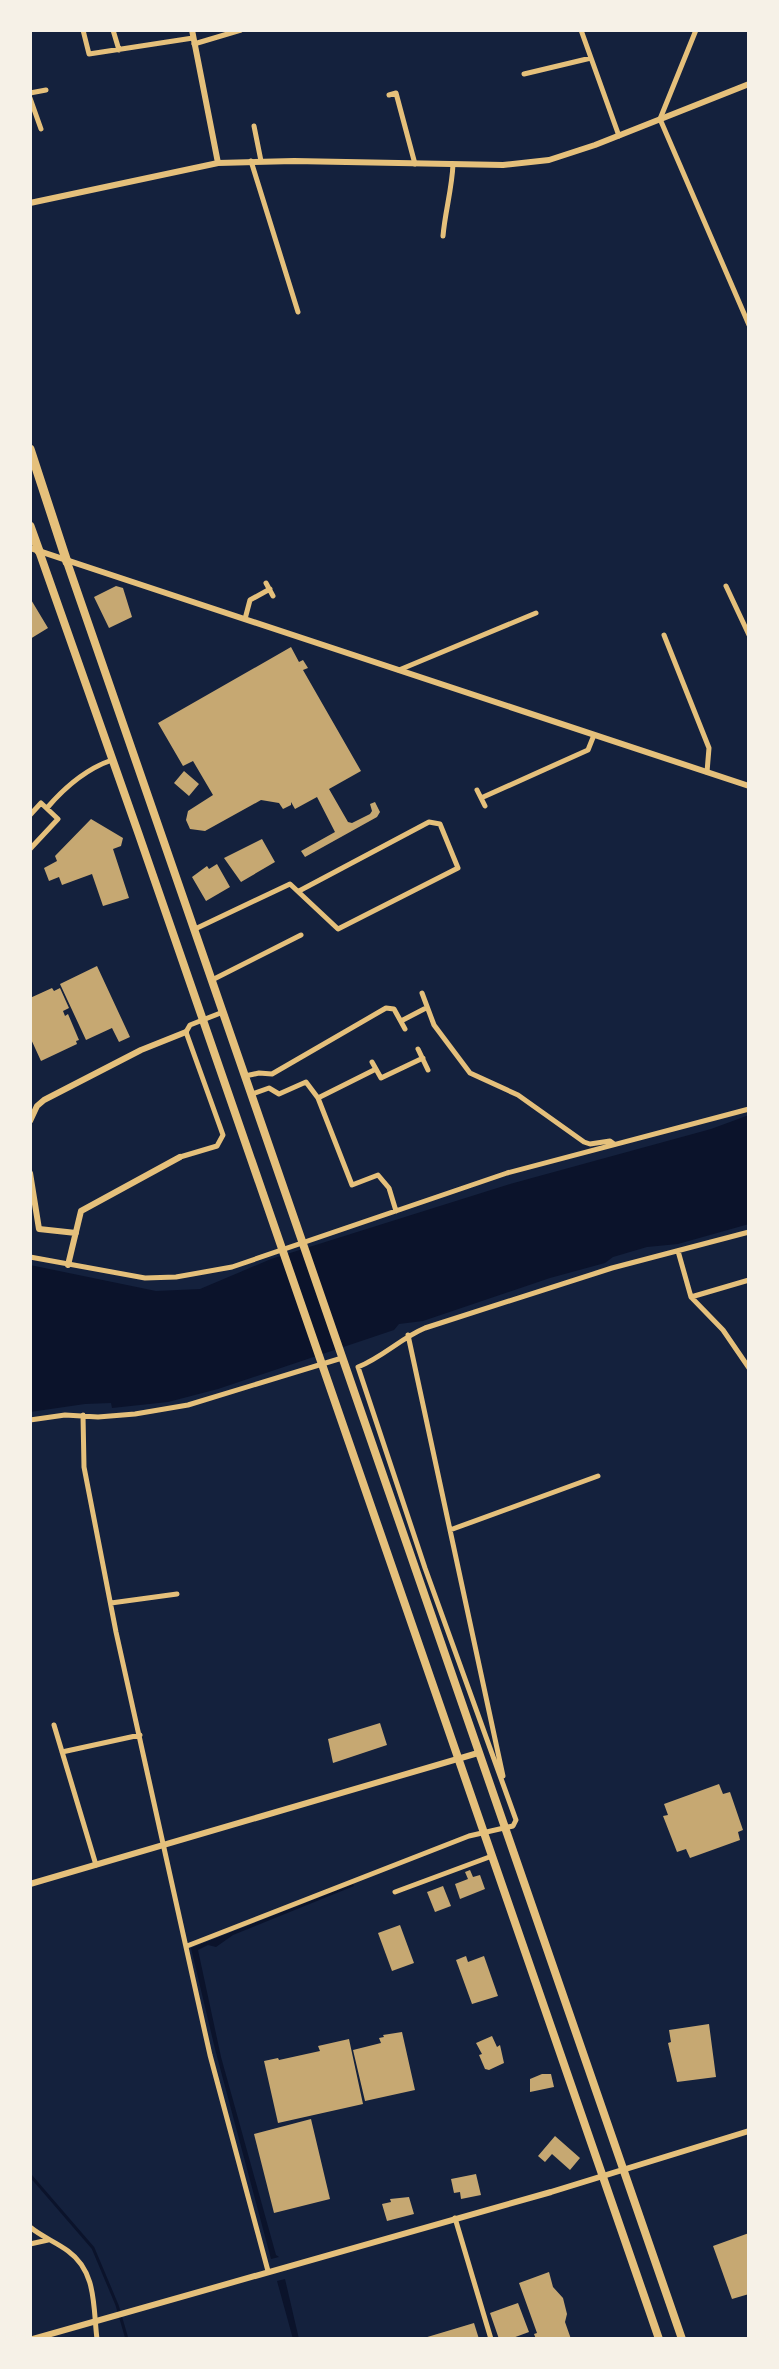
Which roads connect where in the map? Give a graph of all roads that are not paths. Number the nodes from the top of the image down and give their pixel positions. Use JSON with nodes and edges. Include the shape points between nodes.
{"nodes":[{"id":1,"x":83,"y":30,"type":"edge"},
{"id":2,"x":113,"y":30,"type":"edge"},
{"id":3,"x":241,"y":30,"type":"edge"},
{"id":4,"x":581,"y":30,"type":"edge"},
{"id":5,"x":696,"y":30,"type":"edge"},
{"id":6,"x":193,"y":37,"type":"edge"},
{"id":7,"x":119,"y":50,"type":"junction"},
{"id":8,"x":591,"y":58,"type":"junction"},
{"id":9,"x":524,"y":74,"type":"dead end"},
{"id":10,"x":749,"y":84,"type":"edge"},
{"id":11,"x":46,"y":90,"type":"dead end"},
{"id":12,"x":389,"y":95,"type":"dead end"},
{"id":13,"x":30,"y":96,"type":"edge"},
{"id":14,"x":660,"y":119,"type":"junction"},
{"id":15,"x":254,"y":126,"type":"dead end"},
{"id":16,"x":41,"y":129,"type":"dead end"},
{"id":17,"x":619,"y":136,"type":"junction"},
{"id":18,"x":251,"y":161,"type":"junction"},
{"id":19,"x":261,"y":161,"type":"junction"},
{"id":20,"x":218,"y":163,"type":"junction"},
{"id":21,"x":415,"y":164,"type":"junction"},
{"id":22,"x":453,"y":164,"type":"junction"},
{"id":23,"x":30,"y":203,"type":"edge"},
{"id":24,"x":443,"y":236,"type":"dead end"},
{"id":25,"x":298,"y":312,"type":"dead end"},
{"id":26,"x":749,"y":325,"type":"edge"},
{"id":27,"x":30,"y":449,"type":"edge"},
{"id":28,"x":30,"y":526,"type":"edge"},
{"id":29,"x":34,"y":550,"type":"edge"},
{"id":30,"x":67,"y":562,"type":"junction"},
{"id":31,"x":266,"y":583,"type":"dead end"},
{"id":32,"x":726,"y":586,"type":"dead end"},
{"id":33,"x":270,"y":589,"type":"junction"},
{"id":34,"x":273,"y":596,"type":"dead end"},
{"id":35,"x":536,"y":613,"type":"dead end"},
{"id":36,"x":245,"y":619,"type":"junction"},
{"id":37,"x":746,"y":620,"type":"edge"},
{"id":38,"x":664,"y":635,"type":"dead end"},
{"id":39,"x":749,"y":635,"type":"edge"},
{"id":40,"x":399,"y":670,"type":"junction"},
{"id":41,"x":594,"y":735,"type":"junction"},
{"id":42,"x":113,"y":760,"type":"junction"},
{"id":43,"x":707,"y":772,"type":"junction"},
{"id":44,"x":749,"y":786,"type":"edge"},
{"id":45,"x":477,"y":790,"type":"dead end"},
{"id":46,"x":481,"y":798,"type":"junction"},
{"id":47,"x":485,"y":806,"type":"dead end"},
{"id":48,"x":47,"y":808,"type":"junction"},
{"id":49,"x":30,"y":815,"type":"edge"},
{"id":50,"x":30,"y":849,"type":"edge"},
{"id":51,"x":299,"y":891,"type":"junction"},
{"id":52,"x":195,"y":929,"type":"junction"},
{"id":53,"x":301,"y":935,"type":"dead end"},
{"id":54,"x":212,"y":980,"type":"junction"},
{"id":55,"x":422,"y":993,"type":"dead end"},
{"id":56,"x":426,"y":1008,"type":"junction"},
{"id":57,"x":223,"y":1012,"type":"junction"},
{"id":58,"x":202,"y":1019,"type":"junction"},
{"id":59,"x":401,"y":1021,"type":"junction"},
{"id":60,"x":405,"y":1029,"type":"dead end"},
{"id":61,"x":186,"y":1032,"type":"junction"},
{"id":62,"x":418,"y":1049,"type":"dead end"},
{"id":63,"x":423,"y":1058,"type":"junction"},
{"id":64,"x":372,"y":1062,"type":"dead end"},
{"id":65,"x":376,"y":1069,"type":"junction"},
{"id":66,"x":428,"y":1070,"type":"dead end"},
{"id":67,"x":245,"y":1076,"type":"junction"},
{"id":68,"x":252,"y":1094,"type":"junction"},
{"id":69,"x":318,"y":1098,"type":"junction"},
{"id":70,"x":749,"y":1109,"type":"edge"},
{"id":71,"x":30,"y":1121,"type":"edge"},
{"id":72,"x":614,"y":1144,"type":"junction"},
{"id":73,"x":180,"y":1157,"type":"joint"},
{"id":74,"x":30,"y":1173,"type":"edge"},
{"id":75,"x":396,"y":1211,"type":"junction"},
{"id":76,"x":749,"y":1232,"type":"edge"},
{"id":77,"x":76,"y":1233,"type":"junction"},
{"id":78,"x":302,"y":1244,"type":"junction"},
{"id":79,"x":283,"y":1251,"type":"junction"},
{"id":80,"x":678,"y":1251,"type":"junction"},
{"id":81,"x":30,"y":1257,"type":"edge"},
{"id":82,"x":68,"y":1265,"type":"junction"},
{"id":83,"x":749,"y":1280,"type":"edge"},
{"id":84,"x":691,"y":1297,"type":"junction"},
{"id":85,"x":408,"y":1335,"type":"junction"},
{"id":86,"x":341,"y":1356,"type":"junction"},
{"id":87,"x":747,"y":1360,"type":"edge"},
{"id":88,"x":322,"y":1362,"type":"junction"},
{"id":89,"x":749,"y":1368,"type":"edge"},
{"id":90,"x":83,"y":1415,"type":"junction"},
{"id":91,"x":30,"y":1420,"type":"edge"},
{"id":92,"x":598,"y":1476,"type":"dead end"},
{"id":93,"x":450,"y":1530,"type":"junction"},
{"id":94,"x":177,"y":1594,"type":"dead end"},
{"id":95,"x":111,"y":1603,"type":"junction"},
{"id":96,"x":54,"y":1725,"type":"dead end"},
{"id":97,"x":140,"y":1735,"type":"junction"},
{"id":98,"x":62,"y":1752,"type":"junction"},
{"id":99,"x":478,"y":1753,"type":"junction"},
{"id":100,"x":460,"y":1759,"type":"junction"},
{"id":101,"x":502,"y":1781,"type":"junction"},
{"id":102,"x":504,"y":1829,"type":"junction"},
{"id":103,"x":485,"y":1833,"type":"junction"},
{"id":104,"x":163,"y":1846,"type":"junction"},
{"id":105,"x":493,"y":1856,"type":"junction"},
{"id":106,"x":96,"y":1865,"type":"junction"},
{"id":107,"x":30,"y":1884,"type":"edge"},
{"id":108,"x":395,"y":1892,"type":"dead end"},
{"id":109,"x":187,"y":1946,"type":"junction"},
{"id":110,"x":749,"y":2131,"type":"edge"},
{"id":111,"x":623,"y":2170,"type":"junction"},
{"id":112,"x":601,"y":2177,"type":"junction"},
{"id":113,"x":455,"y":2218,"type":"junction"},
{"id":114,"x":30,"y":2227,"type":"edge"},
{"id":115,"x":48,"y":2240,"type":"junction"},
{"id":116,"x":30,"y":2244,"type":"edge"},
{"id":117,"x":268,"y":2271,"type":"junction"},
{"id":118,"x":95,"y":2322,"type":"junction"},
{"id":119,"x":33,"y":2339,"type":"edge"},
{"id":120,"x":97,"y":2339,"type":"edge"},
{"id":121,"x":491,"y":2339,"type":"edge"},
{"id":122,"x":659,"y":2339,"type":"edge"},
{"id":123,"x":682,"y":2339,"type":"edge"}],
"edges":[{"from":1,"to":7,"type":"street","via":[[89,54]]},
{"from":2,"to":7,"type":"street"},
{"from":3,"to":6,"type":"street"},
{"from":4,"to":8,"type":"street"},
{"from":5,"to":14,"type":"street"},
{"from":6,"to":7,"type":"street"},
{"from":6,"to":20,"type":"street"},
{"from":8,"to":9,"type":"street"},
{"from":8,"to":17,"type":"street"},
{"from":10,"to":14,"type":"street"},
{"from":11,"to":13,"type":"street"},
{"from":12,"to":21,"type":"street","via":[[396,93]]},
{"from":13,"to":16,"type":"street"},
{"from":14,"to":17,"type":"street"},
{"from":14,"to":26,"type":"street"},
{"from":15,"to":19,"type":"street"},
{"from":17,"to":22,"type":"street","via":[[549,160]]},
{"from":18,"to":19,"type":"street"},
{"from":18,"to":20,"type":"street"},
{"from":18,"to":25,"type":"street"},
{"from":19,"to":21,"type":"street"},
{"from":20,"to":23,"type":"street"},
{"from":21,"to":22,"type":"street"},
{"from":22,"to":24,"type":"street"},
{"from":27,"to":30,"type":"highway"},
{"from":28,"to":29,"type":"highway"},
{"from":29,"to":30,"type":"street"},
{"from":29,"to":42,"type":"main road"},
{"from":30,"to":36,"type":"street"},
{"from":30,"to":52,"type":"main road"},
{"from":31,"to":33,"type":"street"},
{"from":32,"to":37,"type":"street"},
{"from":33,"to":34,"type":"street"},
{"from":33,"to":36,"type":"street","via":[[250,600]]},
{"from":35,"to":40,"type":"street"},
{"from":36,"to":40,"type":"street"},
{"from":37,"to":39,"type":"street"},
{"from":38,"to":43,"type":"street","via":[[709,748]]},
{"from":40,"to":41,"type":"street"},
{"from":41,"to":43,"type":"street"},
{"from":41,"to":46,"type":"street","via":[[588,750]]},
{"from":42,"to":48,"type":"street","via":[[95,766]]},
{"from":42,"to":58,"type":"main road"},
{"from":43,"to":44,"type":"street"},
{"from":45,"to":46,"type":"street"},
{"from":46,"to":47,"type":"street"},
{"from":48,"to":49,"type":"street","via":[[41,803]]},
{"from":48,"to":50,"type":"street","via":[[58,819]]},
{"from":51,"to":51,"type":"street","via":[[338,929],[458,868],[440,824],[429,822]]},
{"from":51,"to":52,"type":"street","via":[[290,884]]},
{"from":52,"to":54,"type":"main road"},
{"from":53,"to":54,"type":"street"},
{"from":54,"to":57,"type":"main road"},
{"from":55,"to":56,"type":"street"},
{"from":56,"to":59,"type":"street"},
{"from":56,"to":72,"type":"street","via":[[474,1076],[518,1095],[584,1142]]},
{"from":57,"to":58,"type":"street"},
{"from":57,"to":67,"type":"main road"},
{"from":58,"to":61,"type":"street"},
{"from":58,"to":79,"type":"main road"},
{"from":59,"to":60,"type":"street"},
{"from":59,"to":67,"type":"street","via":[[394,1009],[386,1008],[272,1074]]},
{"from":61,"to":71,"type":"street","via":[[44,1100]]},
{"from":61,"to":73,"type":"street","via":[[223,1135],[217,1146]]},
{"from":62,"to":63,"type":"street"},
{"from":63,"to":65,"type":"street","via":[[381,1078]]},
{"from":63,"to":66,"type":"street"},
{"from":64,"to":65,"type":"street"},
{"from":65,"to":69,"type":"street"},
{"from":67,"to":68,"type":"main road"},
{"from":68,"to":69,"type":"street","via":[[269,1088],[279,1094],[306,1082]]},
{"from":68,"to":78,"type":"main road"},
{"from":69,"to":75,"type":"street","via":[[352,1185],[378,1175],[389,1188]]},
{"from":70,"to":72,"type":"street"},
{"from":72,"to":75,"type":"street"},
{"from":73,"to":77,"type":"street","via":[[81,1211]]},
{"from":74,"to":77,"type":"street","via":[[39,1229]]},
{"from":75,"to":78,"type":"street"},
{"from":76,"to":80,"type":"street"},
{"from":77,"to":82,"type":"street"},
{"from":78,"to":79,"type":"street"},
{"from":78,"to":86,"type":"main road"},
{"from":79,"to":82,"type":"street","via":[[176,1277],[145,1278]]},
{"from":79,"to":88,"type":"main road"},
{"from":80,"to":84,"type":"street"},
{"from":80,"to":85,"type":"street"},
{"from":81,"to":82,"type":"street"},
{"from":83,"to":84,"type":"street"},
{"from":84,"to":87,"type":"street"},
{"from":85,"to":93,"type":"street"},
{"from":85,"to":101,"type":"street","via":[[358,1367]]},
{"from":86,"to":88,"type":"street"},
{"from":86,"to":99,"type":"main road"},
{"from":87,"to":89,"type":"street"},
{"from":88,"to":90,"type":"street","via":[[188,1405]]},
{"from":88,"to":100,"type":"main road"},
{"from":90,"to":91,"type":"street"},
{"from":90,"to":95,"type":"street","via":[[84,1467]]},
{"from":92,"to":93,"type":"street"},
{"from":93,"to":101,"type":"street"},
{"from":94,"to":95,"type":"street"},
{"from":95,"to":97,"type":"street"},
{"from":96,"to":98,"type":"street"},
{"from":97,"to":98,"type":"street"},
{"from":97,"to":104,"type":"street"},
{"from":98,"to":106,"type":"street"},
{"from":99,"to":100,"type":"street"},
{"from":99,"to":102,"type":"main road"},
{"from":100,"to":103,"type":"main road"},
{"from":100,"to":104,"type":"street"},
{"from":101,"to":102,"type":"street","via":[[516,1820]]},
{"from":102,"to":103,"type":"street"},
{"from":102,"to":111,"type":"main road"},
{"from":103,"to":105,"type":"main road"},
{"from":103,"to":109,"type":"street"},
{"from":104,"to":106,"type":"street"},
{"from":104,"to":109,"type":"street"},
{"from":105,"to":108,"type":"street"},
{"from":105,"to":112,"type":"main road"},
{"from":106,"to":107,"type":"street"},
{"from":109,"to":117,"type":"street","via":[[210,2055]]},
{"from":110,"to":111,"type":"street"},
{"from":111,"to":112,"type":"street"},
{"from":111,"to":123,"type":"main road"},
{"from":112,"to":113,"type":"street"},
{"from":112,"to":122,"type":"main road"},
{"from":113,"to":117,"type":"street"},
{"from":113,"to":121,"type":"street"},
{"from":114,"to":115,"type":"street"},
{"from":115,"to":116,"type":"street"},
{"from":115,"to":118,"type":"street","via":[[85,2268]]},
{"from":117,"to":118,"type":"street"},
{"from":118,"to":119,"type":"street"},
{"from":118,"to":120,"type":"street"}]}
